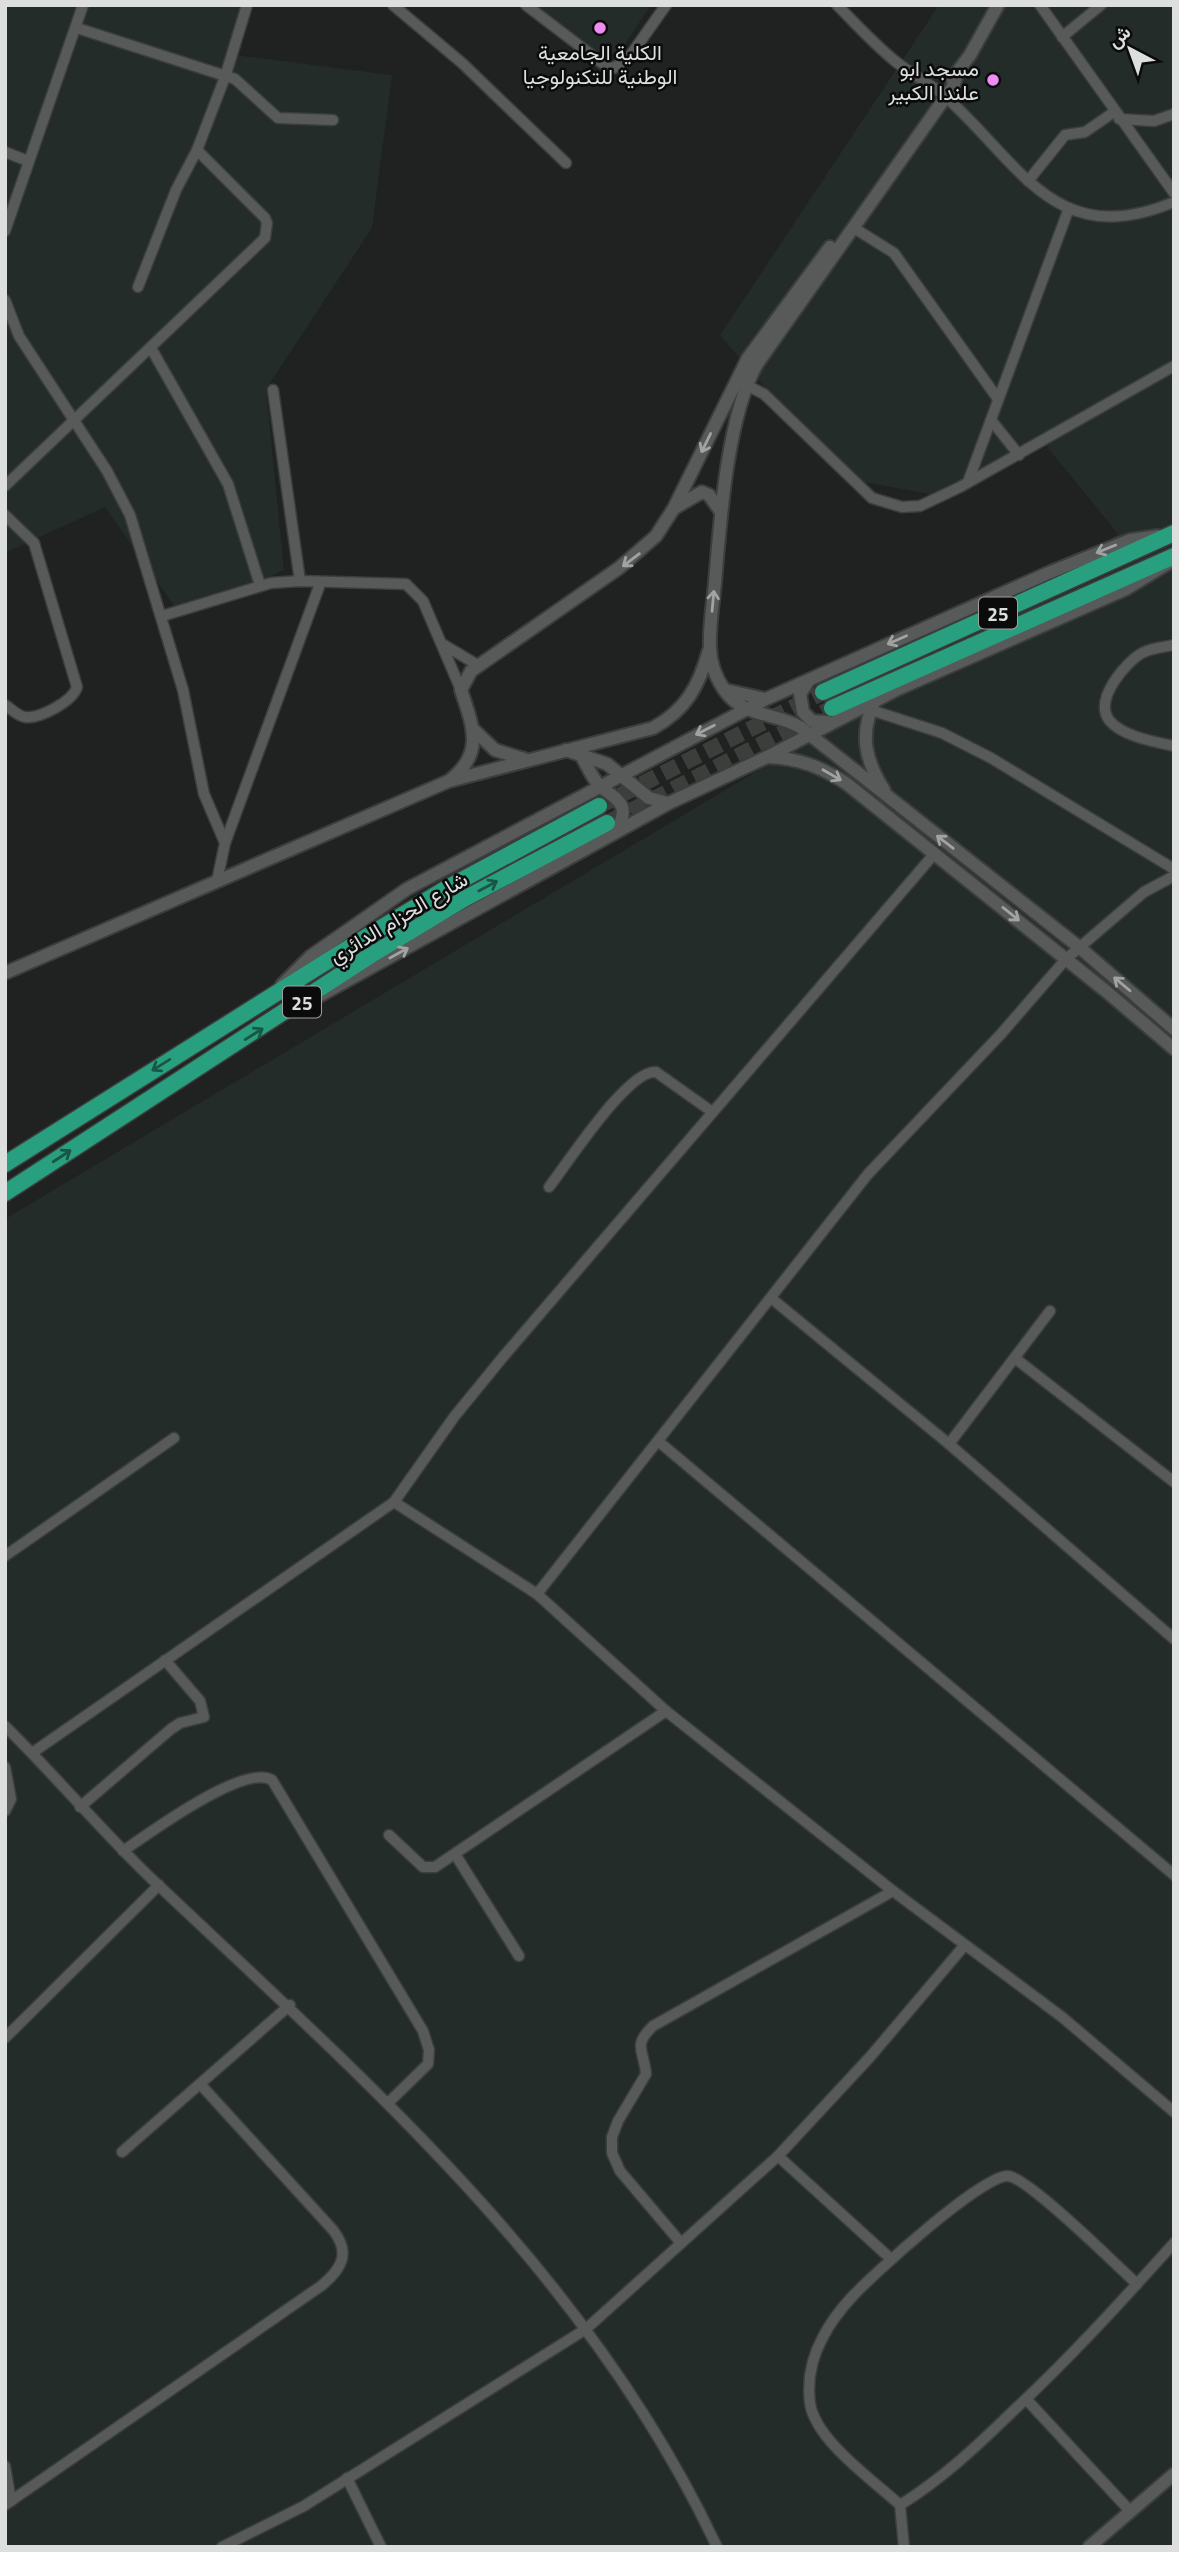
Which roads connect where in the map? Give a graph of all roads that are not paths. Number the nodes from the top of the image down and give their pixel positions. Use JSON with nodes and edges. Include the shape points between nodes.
{"nodes":[{"id":1,"x":83,"y":5,"type":"edge"},
{"id":2,"x":247,"y":5,"type":"edge"},
{"id":3,"x":393,"y":5,"type":"edge"},
{"id":4,"x":526,"y":5,"type":"edge"},
{"id":5,"x":666,"y":5,"type":"edge"},
{"id":6,"x":836,"y":5,"type":"edge"},
{"id":7,"x":998,"y":5,"type":"edge"},
{"id":8,"x":1040,"y":5,"type":"edge"},
{"id":9,"x":1101,"y":5,"type":"edge"},
{"id":10,"x":77,"y":28,"type":"junction"},
{"id":11,"x":1062,"y":37,"type":"junction"},
{"id":12,"x":225,"y":77,"type":"junction"},
{"id":13,"x":943,"y":95,"type":"junction"},
{"id":14,"x":1174,"y":114,"type":"edge"},
{"id":15,"x":1116,"y":116,"type":"junction"},
{"id":16,"x":333,"y":120,"type":"dead end"},
{"id":17,"x":197,"y":150,"type":"junction"},
{"id":18,"x":5,"y":152,"type":"edge"},
{"id":19,"x":28,"y":161,"type":"junction"},
{"id":20,"x":566,"y":163,"type":"dead end"},
{"id":21,"x":1028,"y":181,"type":"junction"},
{"id":22,"x":1174,"y":193,"type":"edge"},
{"id":23,"x":1174,"y":202,"type":"edge"},
{"id":24,"x":1069,"y":208,"type":"junction"},
{"id":25,"x":854,"y":228,"type":"junction"},
{"id":26,"x":5,"y":231,"type":"edge"},
{"id":27,"x":138,"y":287,"type":"dead end"},
{"id":28,"x":5,"y":300,"type":"edge"},
{"id":29,"x":150,"y":348,"type":"junction"},
{"id":30,"x":1174,"y":366,"type":"edge"},
{"id":31,"x":740,"y":383,"type":"junction"},
{"id":32,"x":273,"y":390,"type":"dead end"},
{"id":33,"x":998,"y":399,"type":"junction"},
{"id":34,"x":991,"y":420,"type":"junction"},
{"id":35,"x":73,"y":421,"type":"junction"},
{"id":36,"x":1019,"y":455,"type":"junction"},
{"id":37,"x":968,"y":482,"type":"junction"},
{"id":38,"x":5,"y":486,"type":"edge"},
{"id":39,"x":674,"y":508,"type":"junction"},
{"id":40,"x":721,"y":512,"type":"junction"},
{"id":41,"x":5,"y":515,"type":"edge"},
{"id":42,"x":1173,"y":533,"type":"edge"},
{"id":43,"x":1174,"y":558,"type":"edge"},
{"id":44,"x":300,"y":581,"type":"junction"},
{"id":45,"x":320,"y":584,"type":"junction"},
{"id":46,"x":260,"y":585,"type":"junction"},
{"id":47,"x":162,"y":616,"type":"junction"},
{"id":48,"x":443,"y":644,"type":"junction"},
{"id":49,"x":1174,"y":645,"type":"edge"},
{"id":50,"x":710,"y":647,"type":"junction"},
{"id":51,"x":476,"y":664,"type":"junction"},
{"id":52,"x":810,"y":679,"type":"junction"},
{"id":53,"x":461,"y":690,"type":"junction"},
{"id":54,"x":725,"y":691,"type":"junction"},
{"id":55,"x":823,"y":692,"type":"tunnel mouth"},
{"id":56,"x":766,"y":699,"type":"junction"},
{"id":57,"x":5,"y":705,"type":"edge"},
{"id":58,"x":873,"y":705,"type":"junction"},
{"id":59,"x":744,"y":710,"type":"junction"},
{"id":60,"x":833,"y":714,"type":"junction"},
{"id":61,"x":474,"y":730,"type":"junction"},
{"id":62,"x":808,"y":734,"type":"junction"},
{"id":63,"x":1174,"y":746,"type":"edge"},
{"id":64,"x":566,"y":750,"type":"junction"},
{"id":65,"x":582,"y":757,"type":"junction"},
{"id":66,"x":767,"y":757,"type":"junction"},
{"id":67,"x":530,"y":760,"type":"junction"},
{"id":68,"x":621,"y":774,"type":"junction"},
{"id":69,"x":449,"y":781,"type":"junction"},
{"id":70,"x":599,"y":785,"type":"junction"},
{"id":71,"x":890,"y":799,"type":"junction"},
{"id":72,"x":668,"y":803,"type":"junction"},
{"id":73,"x":599,"y":806,"type":"tunnel mouth"},
{"id":74,"x":923,"y":825,"type":"junction"},
{"id":75,"x":612,"y":827,"type":"junction"},
{"id":76,"x":915,"y":836,"type":"junction"},
{"id":77,"x":225,"y":843,"type":"junction"},
{"id":78,"x":935,"y":853,"type":"junction"},
{"id":79,"x":1174,"y":869,"type":"edge"},
{"id":80,"x":1174,"y":876,"type":"edge"},
{"id":81,"x":217,"y":881,"type":"junction"},
{"id":82,"x":1079,"y":947,"type":"junction"},
{"id":83,"x":1066,"y":959,"type":"junction"},
{"id":84,"x":5,"y":973,"type":"edge"},
{"id":85,"x":275,"y":992,"type":"junction"},
{"id":86,"x":1174,"y":1029,"type":"edge"},
{"id":87,"x":1174,"y":1049,"type":"edge"},
{"id":88,"x":712,"y":1111,"type":"junction"},
{"id":89,"x":5,"y":1164,"type":"edge"},
{"id":90,"x":549,"y":1186,"type":"dead end"},
{"id":91,"x":5,"y":1193,"type":"edge"},
{"id":92,"x":771,"y":1298,"type":"junction"},
{"id":93,"x":1050,"y":1311,"type":"dead end"},
{"id":94,"x":1016,"y":1359,"type":"junction"},
{"id":95,"x":174,"y":1437,"type":"dead end"},
{"id":96,"x":658,"y":1441,"type":"junction"},
{"id":97,"x":949,"y":1444,"type":"junction"},
{"id":98,"x":1174,"y":1482,"type":"edge"},
{"id":99,"x":394,"y":1502,"type":"junction"},
{"id":100,"x":5,"y":1556,"type":"edge"},
{"id":101,"x":537,"y":1594,"type":"junction"},
{"id":102,"x":1174,"y":1639,"type":"edge"},
{"id":103,"x":165,"y":1660,"type":"junction"},
{"id":104,"x":667,"y":1711,"type":"junction"},
{"id":105,"x":5,"y":1726,"type":"edge"},
{"id":106,"x":32,"y":1753,"type":"junction"},
{"id":107,"x":5,"y":1767,"type":"edge"},
{"id":108,"x":80,"y":1807,"type":"junction"},
{"id":109,"x":5,"y":1811,"type":"edge"},
{"id":110,"x":389,"y":1835,"type":"dead end"},
{"id":111,"x":123,"y":1852,"type":"junction"},
{"id":112,"x":455,"y":1854,"type":"junction"},
{"id":113,"x":1174,"y":1875,"type":"edge"},
{"id":114,"x":159,"y":1885,"type":"junction"},
{"id":115,"x":893,"y":1891,"type":"junction"},
{"id":116,"x":964,"y":1946,"type":"junction"},
{"id":117,"x":519,"y":1956,"type":"dead end"},
{"id":118,"x":290,"y":2005,"type":"junction"},
{"id":119,"x":5,"y":2038,"type":"edge"},
{"id":120,"x":201,"y":2085,"type":"junction"},
{"id":121,"x":389,"y":2102,"type":"junction"},
{"id":122,"x":1174,"y":2112,"type":"edge"},
{"id":123,"x":122,"y":2152,"type":"dead end"},
{"id":124,"x":778,"y":2156,"type":"junction"},
{"id":125,"x":681,"y":2243,"type":"junction"},
{"id":126,"x":1174,"y":2243,"type":"edge"},
{"id":127,"x":891,"y":2259,"type":"junction"},
{"id":128,"x":1137,"y":2284,"type":"junction"},
{"id":129,"x":586,"y":2329,"type":"junction"},
{"id":130,"x":1026,"y":2399,"type":"junction"},
{"id":131,"x":5,"y":2466,"type":"edge"},
{"id":132,"x":1174,"y":2474,"type":"edge"},
{"id":133,"x":346,"y":2478,"type":"junction"},
{"id":134,"x":8,"y":2503,"type":"edge"},
{"id":135,"x":900,"y":2505,"type":"junction"},
{"id":136,"x":1131,"y":2512,"type":"junction"},
{"id":137,"x":222,"y":2547,"type":"edge"},
{"id":138,"x":381,"y":2547,"type":"edge"},
{"id":139,"x":717,"y":2547,"type":"edge"},
{"id":140,"x":904,"y":2547,"type":"edge"},
{"id":141,"x":1090,"y":2547,"type":"edge"}],
"edges":[{"from":1,"to":10,"type":"street"},
{"from":2,"to":12,"type":"street"},
{"from":3,"to":20,"type":"street"},
{"from":4,"to":5,"type":"street","via":[[614,68],[630,56]]},
{"from":6,"to":13,"type":"street","via":[[895,61]]},
{"from":7,"to":13,"type":"street"},
{"from":8,"to":11,"type":"street"},
{"from":9,"to":11,"type":"street"},
{"from":10,"to":12,"type":"street"},
{"from":10,"to":19,"type":"street"},
{"from":11,"to":15,"type":"street"},
{"from":12,"to":16,"type":"street","via":[[234,79],[278,118]]},
{"from":12,"to":17,"type":"street"},
{"from":13,"to":21,"type":"street"},
{"from":13,"to":25,"type":"street"},
{"from":13,"to":31,"type":"street","via":[[757,344]]},
{"from":14,"to":15,"type":"street","via":[[1154,121]]},
{"from":15,"to":21,"type":"street","via":[[1086,132],[1065,135]]},
{"from":15,"to":22,"type":"street"},
{"from":17,"to":27,"type":"street"},
{"from":17,"to":29,"type":"street","via":[[265,218],[267,230],[260,245]]},
{"from":18,"to":19,"type":"street"},
{"from":19,"to":26,"type":"street"},
{"from":21,"to":24,"type":"street"},
{"from":23,"to":24,"type":"street","via":[[1143,215],[1113,218]]},
{"from":24,"to":33,"type":"street"},
{"from":25,"to":31,"type":"street"},
{"from":25,"to":33,"type":"street","via":[[894,253]]},
{"from":28,"to":35,"type":"street","via":[[19,336]]},
{"from":29,"to":35,"type":"street"},
{"from":29,"to":46,"type":"street","via":[[228,484]]},
{"from":30,"to":36,"type":"street"},
{"from":31,"to":37,"type":"street","via":[[764,394],[860,488],[886,505],[920,506]]},
{"from":31,"to":39,"type":"street","one_way":true},
{"from":31,"to":40,"type":"street"},
{"from":32,"to":44,"type":"street"},
{"from":33,"to":34,"type":"street"},
{"from":34,"to":36,"type":"street"},
{"from":34,"to":37,"type":"street"},
{"from":35,"to":38,"type":"street"},
{"from":35,"to":47,"type":"street","via":[[123,498]]},
{"from":36,"to":37,"type":"street"},
{"from":39,"to":40,"type":"street","via":[[702,492]]},
{"from":39,"to":51,"type":"street","one_way":true,"via":[[642,551]]},
{"from":50,"to":40,"type":"street","one_way":true},
{"from":41,"to":57,"type":"street","via":[[34,543],[77,687],[71,698],[33,716],[23,717]]},
{"from":42,"to":52,"type":"street","one_way":true,"via":[[1118,544]]},
{"from":42,"to":55,"type":"highway","number":"25"},
{"from":43,"to":58,"type":"street","via":[[1126,589]]},
{"from":43,"to":60,"type":"highway","number":"25"},
{"from":44,"to":45,"type":"street"},
{"from":44,"to":46,"type":"street"},
{"from":45,"to":48,"type":"street","via":[[406,584],[423,601]]},
{"from":45,"to":77,"type":"street"},
{"from":46,"to":47,"type":"street"},
{"from":47,"to":77,"type":"street","via":[[204,794]]},
{"from":48,"to":51,"type":"street"},
{"from":48,"to":53,"type":"street"},
{"from":49,"to":63,"type":"street","via":[[1141,654],[1117,678],[1104,705],[1107,717],[1118,727]]},
{"from":50,"to":54,"type":"street","via":[[713,670]]},
{"from":50,"to":64,"type":"street","via":[[691,697],[670,719],[653,728]]},
{"from":51,"to":53,"type":"street"},
{"from":52,"to":56,"type":"street"},
{"from":52,"to":60,"type":"street","via":[[800,694],[803,712],[812,721]]},
{"from":53,"to":61,"type":"street"},
{"from":54,"to":56,"type":"street"},
{"from":54,"to":59,"type":"street"},
{"from":56,"to":59,"type":"street"},
{"from":58,"to":60,"type":"street"},
{"from":58,"to":71,"type":"street","via":[[865,735],[867,758]]},
{"from":58,"to":79,"type":"street","via":[[991,758]]},
{"from":59,"to":62,"type":"street","via":[[782,718]]},
{"from":59,"to":68,"type":"street","one_way":true},
{"from":60,"to":62,"type":"street"},
{"from":61,"to":67,"type":"street","via":[[495,750]]},
{"from":61,"to":69,"type":"street","via":[[467,765]]},
{"from":62,"to":66,"type":"street"},
{"from":62,"to":71,"type":"street"},
{"from":64,"to":65,"type":"street"},
{"from":64,"to":67,"type":"street"},
{"from":65,"to":68,"type":"street","via":[[599,760]]},
{"from":65,"to":70,"type":"street"},
{"from":66,"to":72,"type":"street"},
{"from":66,"to":76,"type":"street","one_way":true,"via":[[797,760],[829,772]]},
{"from":67,"to":69,"type":"street"},
{"from":68,"to":70,"type":"street"},
{"from":68,"to":72,"type":"street","via":[[649,798]]},
{"from":69,"to":81,"type":"street"},
{"from":70,"to":75,"type":"street","via":[[621,803],[623,813]]},
{"from":70,"to":85,"type":"street","via":[[407,889],[311,956]]},
{"from":71,"to":74,"type":"street"},
{"from":72,"to":75,"type":"street"},
{"from":73,"to":85,"type":"highway","name":"شارع الحزام الدائري","number":"25","via":[[445,890]]},
{"from":74,"to":76,"type":"street"},
{"from":82,"to":74,"type":"street","one_way":true},
{"from":91,"to":75,"type":"highway","name":"شارع الحزام الدائري","number":"25","one_way":true,"via":[[371,955],[464,900]]},
{"from":76,"to":78,"type":"street"},
{"from":77,"to":81,"type":"street"},
{"from":78,"to":83,"type":"street","one_way":true},
{"from":78,"to":88,"type":"street"},
{"from":80,"to":82,"type":"street","via":[[1144,892]]},
{"from":81,"to":84,"type":"street"},
{"from":82,"to":83,"type":"street"},
{"from":86,"to":82,"type":"street","one_way":true},
{"from":83,"to":87,"type":"street"},
{"from":83,"to":92,"type":"street","via":[[868,1174]]},
{"from":85,"to":89,"type":"highway","name":"شارع الحزام الدائري","number":"25","one_way":true},
{"from":88,"to":90,"type":"street","via":[[656,1072],[643,1074],[619,1097]]},
{"from":88,"to":99,"type":"street","via":[[454,1417]]},
{"from":92,"to":96,"type":"street"},
{"from":92,"to":97,"type":"street"},
{"from":93,"to":94,"type":"street"},
{"from":94,"to":97,"type":"street"},
{"from":94,"to":98,"type":"street"},
{"from":95,"to":100,"type":"street"},
{"from":96,"to":101,"type":"street"},
{"from":96,"to":113,"type":"street"},
{"from":97,"to":102,"type":"street"},
{"from":99,"to":101,"type":"street"},
{"from":99,"to":103,"type":"street"},
{"from":101,"to":104,"type":"street"},
{"from":103,"to":106,"type":"street"},
{"from":103,"to":108,"type":"street","via":[[200,1701],[204,1717],[171,1729]]},
{"from":104,"to":112,"type":"street"},
{"from":104,"to":115,"type":"street"},
{"from":105,"to":106,"type":"street"},
{"from":106,"to":108,"type":"street"},
{"from":107,"to":109,"type":"street","via":[[11,1799]]},
{"from":108,"to":111,"type":"street"},
{"from":110,"to":112,"type":"street","via":[[423,1867],[435,1867]]},
{"from":111,"to":114,"type":"street"},
{"from":111,"to":121,"type":"street","via":[[222,1790],[259,1776],[272,1780],[423,2031],[428,2064]]},
{"from":112,"to":117,"type":"street"},
{"from":114,"to":118,"type":"street"},
{"from":114,"to":119,"type":"street"},
{"from":115,"to":116,"type":"street"},
{"from":115,"to":125,"type":"street","via":[[643,2035],[639,2048],[646,2074],[618,2121],[612,2153],[620,2171]]},
{"from":116,"to":122,"type":"street","via":[[1062,2017]]},
{"from":116,"to":124,"type":"street"},
{"from":118,"to":120,"type":"street"},
{"from":118,"to":121,"type":"street"},
{"from":120,"to":123,"type":"street"},
{"from":120,"to":134,"type":"street","via":[[333,2230],[343,2247],[341,2266],[321,2286]]},
{"from":121,"to":129,"type":"street","via":[[496,2217]]},
{"from":124,"to":125,"type":"street"},
{"from":124,"to":127,"type":"street"},
{"from":125,"to":129,"type":"street"},
{"from":126,"to":128,"type":"street"},
{"from":127,"to":128,"type":"street","via":[[978,2189],[997,2177],[1011,2176],[1035,2190]]},
{"from":127,"to":135,"type":"street","via":[[835,2317],[812,2362],[809,2385],[810,2406],[830,2441]]},
{"from":128,"to":130,"type":"street"},
{"from":129,"to":133,"type":"street"},
{"from":129,"to":139,"type":"street","via":[[649,2421]]},
{"from":130,"to":135,"type":"street","via":[[941,2479]]},
{"from":130,"to":136,"type":"street"},
{"from":131,"to":134,"type":"street"},
{"from":132,"to":136,"type":"street"},
{"from":133,"to":137,"type":"street","via":[[304,2507]]},
{"from":133,"to":138,"type":"street"},
{"from":135,"to":140,"type":"street"},
{"from":136,"to":141,"type":"street"}]}
